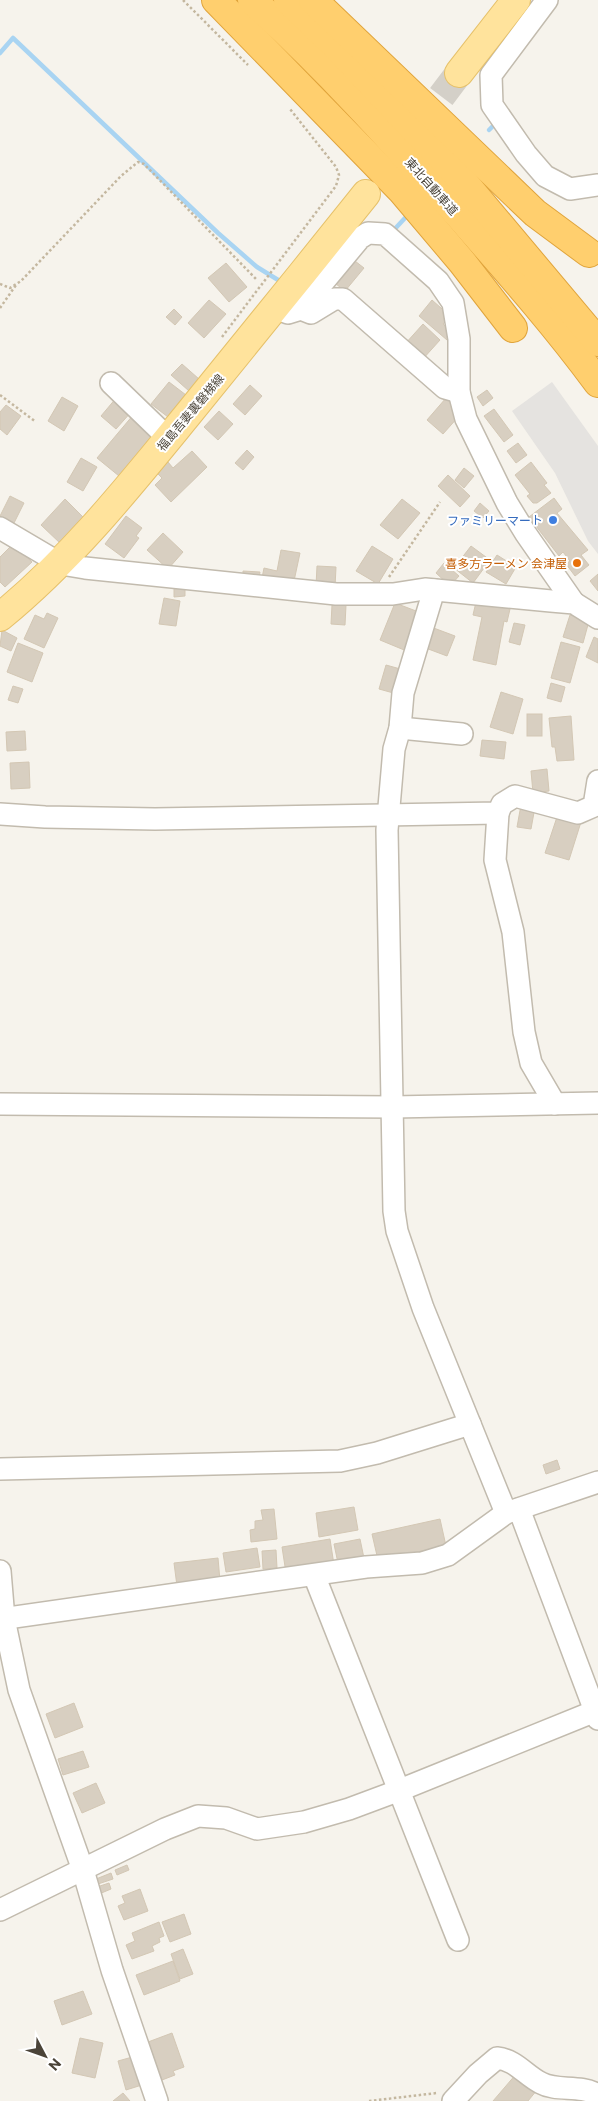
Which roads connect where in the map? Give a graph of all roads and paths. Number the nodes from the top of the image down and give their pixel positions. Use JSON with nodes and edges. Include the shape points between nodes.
{"nodes":[{"id":1,"x":182,"y":0,"type":"edge"},
{"id":2,"x":216,"y":0,"type":"edge"},
{"id":3,"x":252,"y":0,"type":"edge"},
{"id":4,"x":288,"y":0,"type":"edge"},
{"id":5,"x":314,"y":0,"type":"edge"},
{"id":6,"x":516,"y":0,"type":"edge"},
{"id":7,"x":547,"y":0,"type":"edge"},
{"id":8,"x":249,"y":67,"type":"dead end"},
{"id":9,"x":459,"y":73,"type":"tunnel mouth"},
{"id":10,"x":285,"y":103,"type":"dead end"},
{"id":11,"x":598,"y":186,"type":"edge"},
{"id":12,"x":366,"y":194,"type":"dead end"},
{"id":13,"x":589,"y":253,"type":"dead end"},
{"id":14,"x":256,"y":280,"type":"dead end"},
{"id":15,"x":0,"y":284,"type":"edge"},
{"id":16,"x":17,"y":284,"type":"junction"},
{"id":17,"x":0,"y":308,"type":"edge"},
{"id":18,"x":288,"y":308,"type":"junction"},
{"id":19,"x":513,"y":328,"type":"dead end"},
{"id":20,"x":598,"y":342,"type":"edge"},
{"id":21,"x":230,"y":365,"type":"junction"},
{"id":22,"x":111,"y":383,"type":"dead end"},
{"id":23,"x":598,"y":383,"type":"edge"},
{"id":24,"x":459,"y":392,"type":"junction"},
{"id":25,"x":0,"y":395,"type":"edge"},
{"id":26,"x":36,"y":422,"type":"dead end"},
{"id":27,"x":168,"y":438,"type":"junction"},
{"id":28,"x":440,"y":502,"type":"dead end"},
{"id":29,"x":0,"y":528,"type":"edge"},
{"id":30,"x":61,"y":564,"type":"junction"},
{"id":31,"x":434,"y":590,"type":"junction"},
{"id":32,"x":377,"y":594,"type":"junction"},
{"id":33,"x":574,"y":603,"type":"junction"},
{"id":34,"x":0,"y":617,"type":"edge"},
{"id":35,"x":598,"y":618,"type":"edge"},
{"id":36,"x":400,"y":728,"type":"junction"},
{"id":37,"x":462,"y":734,"type":"dead end"},
{"id":38,"x":598,"y":781,"type":"edge"},
{"id":39,"x":498,"y":813,"type":"junction"},
{"id":40,"x":0,"y":814,"type":"edge"},
{"id":41,"x":388,"y":816,"type":"junction"},
{"id":42,"x":598,"y":1103,"type":"edge"},
{"id":43,"x":0,"y":1104,"type":"edge"},
{"id":44,"x":555,"y":1104,"type":"junction"},
{"id":45,"x":393,"y":1107,"type":"junction"},
{"id":46,"x":470,"y":1424,"type":"junction"},
{"id":47,"x":0,"y":1469,"type":"edge"},
{"id":48,"x":598,"y":1482,"type":"edge"},
{"id":49,"x":512,"y":1511,"type":"junction"},
{"id":50,"x":0,"y":1571,"type":"edge"},
{"id":51,"x":314,"y":1575,"type":"junction"},
{"id":52,"x":2,"y":1619,"type":"edge"},
{"id":53,"x":597,"y":1713,"type":"edge"},
{"id":54,"x":400,"y":1790,"type":"junction"},
{"id":55,"x":83,"y":1870,"type":"junction"},
{"id":56,"x":0,"y":1910,"type":"edge"},
{"id":57,"x":458,"y":1940,"type":"dead end"},
{"id":58,"x":595,"y":2089,"type":"edge"},
{"id":59,"x":458,"y":2096,"type":"edge"},
{"id":60,"x":157,"y":2101,"type":"edge"},
{"id":61,"x":369,"y":2101,"type":"edge"}],
"edges":[{"from":1,"to":8,"type":"path"},
{"from":2,"to":19,"type":"highway","via":[[402,191]]},
{"from":3,"to":23,"type":"highway","name":"東北自動車道","via":[[340,85],[430,183],[496,257]]},
{"from":4,"to":20,"type":"highway","name":"東北自動車道","via":[[456,173]]},
{"from":5,"to":13,"type":"highway","via":[[535,213]]},
{"from":6,"to":9,"type":"main road"},
{"from":7,"to":11,"type":"street","via":[[491,75],[492,105],[545,176],[570,189]]},
{"from":10,"to":21,"type":"path","via":[[339,175],[329,196],[218,343],[218,355]]},
{"from":12,"to":18,"type":"main road","name":"福島吾妻裏磐梯線"},
{"from":14,"to":16,"type":"path","via":[[144,164],[138,162]]},
{"from":15,"to":16,"type":"path","via":[[10,288]]},
{"from":16,"to":17,"type":"path"},
{"from":18,"to":21,"type":"main road","name":"福島吾妻裏磐梯線"},
{"from":18,"to":24,"type":"street","via":[[311,313],[334,299],[343,299],[445,388]]},
{"from":18,"to":24,"type":"street","via":[[360,238],[368,233],[385,234],[438,281],[453,304],[459,339]]},
{"from":21,"to":27,"type":"main road","name":"福島吾妻裏磐梯線"},
{"from":22,"to":27,"type":"street"},
{"from":24,"to":33,"type":"street","via":[[466,419],[507,503]]},
{"from":25,"to":26,"type":"path"},
{"from":27,"to":30,"type":"main road","name":"福島吾妻裏磐梯線"},
{"from":28,"to":32,"type":"path"},
{"from":29,"to":30,"type":"street"},
{"from":30,"to":32,"type":"street","via":[[336,594]]},
{"from":30,"to":34,"type":"main road","name":"福島吾妻裏磐梯線"},
{"from":31,"to":32,"type":"street"},
{"from":31,"to":33,"type":"street"},
{"from":31,"to":36,"type":"street","via":[[403,693]]},
{"from":33,"to":35,"type":"street"},
{"from":36,"to":37,"type":"street"},
{"from":36,"to":41,"type":"street","via":[[394,749]]},
{"from":38,"to":39,"type":"street","via":[[594,806],[578,813],[515,796],[502,804]]},
{"from":39,"to":41,"type":"street"},
{"from":39,"to":44,"type":"street","via":[[495,860],[512,932],[524,1032],[532,1063]]},
{"from":40,"to":41,"type":"street","via":[[45,818],[156,819]]},
{"from":41,"to":45,"type":"street"},
{"from":42,"to":44,"type":"street"},
{"from":43,"to":45,"type":"street"},
{"from":44,"to":45,"type":"street"},
{"from":45,"to":46,"type":"street","via":[[397,1231]]},
{"from":46,"to":47,"type":"street","via":[[340,1462]]},
{"from":46,"to":49,"type":"street"},
{"from":48,"to":49,"type":"street"},
{"from":49,"to":51,"type":"street","via":[[448,1555],[422,1563]]},
{"from":49,"to":53,"type":"street"},
{"from":50,"to":52,"type":"street"},
{"from":51,"to":52,"type":"street"},
{"from":51,"to":54,"type":"street"},
{"from":52,"to":55,"type":"street","via":[[19,1690]]},
{"from":53,"to":54,"type":"street"},
{"from":54,"to":55,"type":"street","via":[[349,1809],[272,1828],[257,1829],[226,1818],[198,1816]]},
{"from":54,"to":57,"type":"street"},
{"from":55,"to":56,"type":"street"},
{"from":55,"to":60,"type":"street","via":[[112,1970]]},
{"from":58,"to":59,"type":"street","via":[[542,2084],[508,2059],[497,2058]]},
{"from":59,"to":61,"type":"path"}]}
